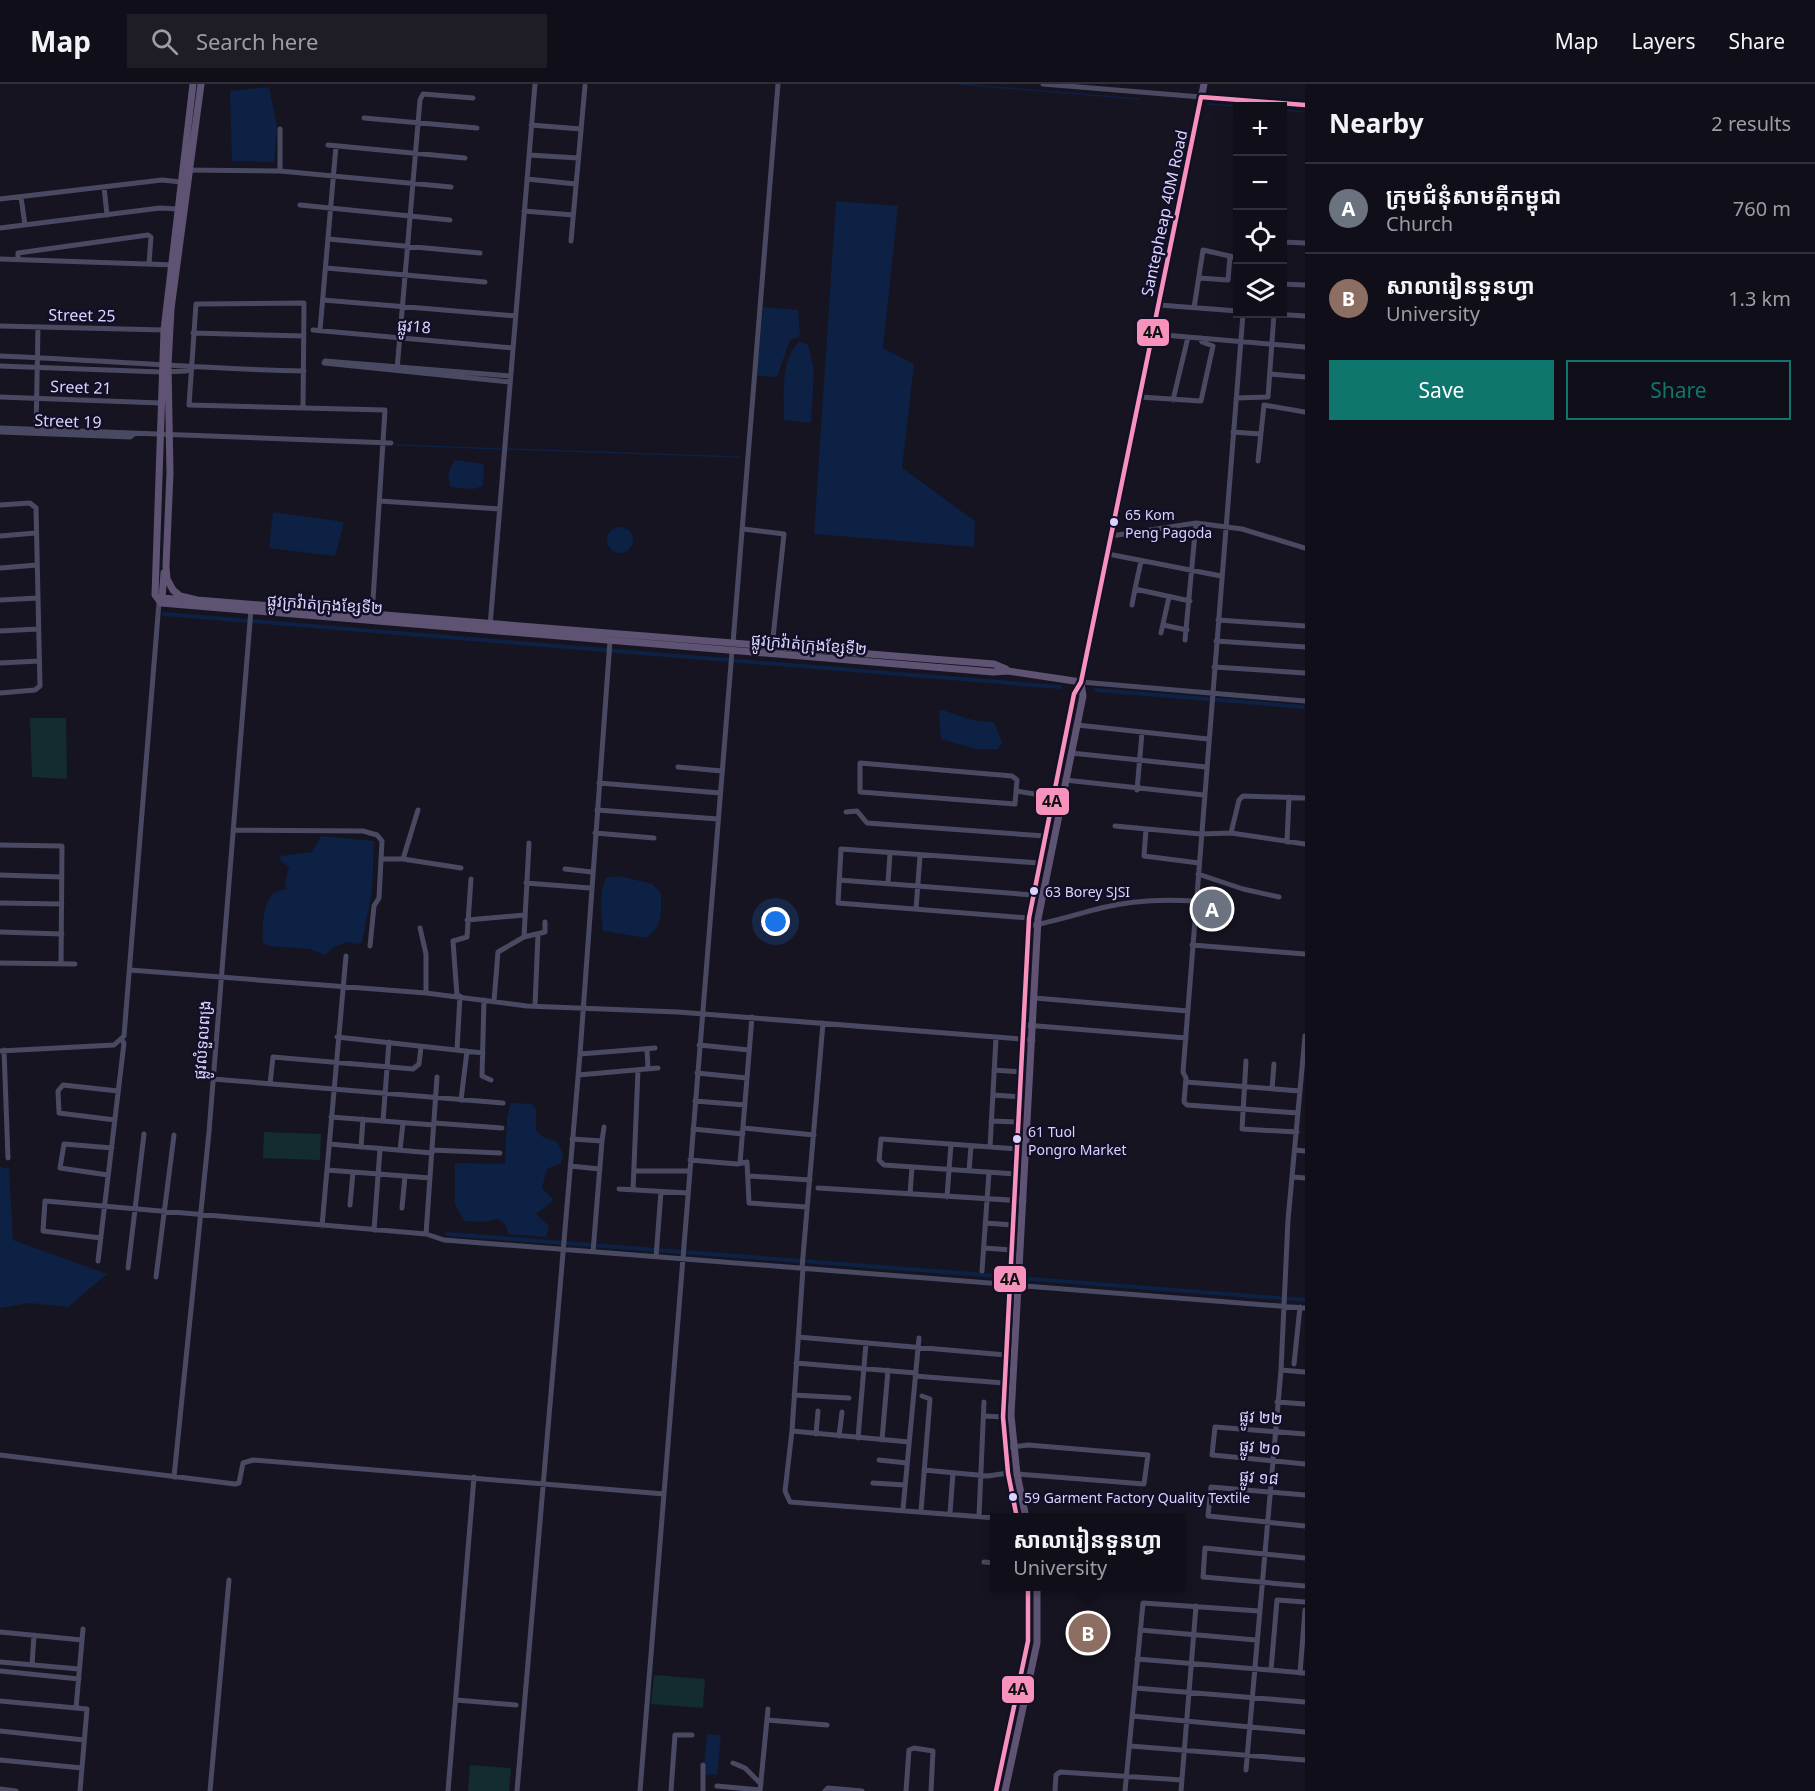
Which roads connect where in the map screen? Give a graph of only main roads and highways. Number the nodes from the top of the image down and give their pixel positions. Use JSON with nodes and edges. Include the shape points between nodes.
{"nodes":[{"id":1,"x":193,"y":84,"type":"edge"},
{"id":2,"x":201,"y":84,"type":"edge"},
{"id":3,"x":1204,"y":84,"type":"edge"},
{"id":4,"x":1201,"y":97,"type":"junction"},
{"id":5,"x":1238,"y":102,"type":"edge"},
{"id":6,"x":1287,"y":105,"type":"edge"},
{"id":7,"x":1305,"y":105,"type":"edge"},
{"id":8,"x":187,"y":170,"type":"junction"},
{"id":9,"x":174,"y":265,"type":"junction"},
{"id":10,"x":165,"y":368,"type":"junction"},
{"id":11,"x":164,"y":435,"type":"junction"},
{"id":12,"x":166,"y":566,"type":"junction"},
{"id":13,"x":160,"y":600,"type":"junction"},
{"id":14,"x":197,"y":600,"type":"junction"},
{"id":15,"x":250,"y":615,"type":"junction"},
{"id":16,"x":732,"y":653,"type":"junction"},
{"id":17,"x":1008,"y":670,"type":"junction"},
{"id":18,"x":1082,"y":682,"type":"junction"},
{"id":19,"x":1016,"y":1513,"type":"edge"},
{"id":20,"x":1025,"y":1513,"type":"edge"},
{"id":21,"x":1028,"y":1591,"type":"edge"},
{"id":22,"x":1037,"y":1591,"type":"edge"},
{"id":23,"x":1030,"y":1610,"type":"junction"},
{"id":24,"x":1039,"y":1611,"type":"junction"},
{"id":25,"x":1027,"y":1650,"type":"junction"},
{"id":26,"x":1035,"y":1652,"type":"junction"},
{"id":27,"x":996,"y":1789,"type":"edge"},
{"id":28,"x":1005,"y":1790,"type":"edge"}],
"edges":[{"from":1,"to":8,"type":"main road","name":"ផ្លូវក្រវ៉ាត់ក្រុងខ្សែទី២"},
{"from":2,"to":8,"type":"main road","name":"ផ្លូវក្រវ៉ាត់ក្រុងខ្សែទី២"},
{"from":3,"to":4,"type":"main road","name":"Santepheap 40M Road"},
{"from":4,"to":5,"type":"main road"},
{"from":4,"to":18,"type":"main road","name":"Santepheap 40M Road"},
{"from":6,"to":7,"type":"main road"},
{"from":8,"to":9,"type":"main road","name":"ផ្លូវក្រវ៉ាត់ក្រុងខ្សែទី២"},
{"from":8,"to":9,"type":"main road","name":"ផ្លូវក្រវ៉ាត់ក្រុងខ្សែទី២","via":[[178,210]]},
{"from":9,"to":10,"type":"main road","name":"ផ្លូវក្រវ៉ាត់ក្រុងខ្សែទី២"},
{"from":9,"to":10,"type":"main road","name":"ផ្លូវក្រវ៉ាត់ក្រុងខ្សែទី២","via":[[164,330]]},
{"from":10,"to":11,"type":"main road","name":"ផ្លូវក្រវ៉ាត់ក្រុងខ្សែទី២"},
{"from":10,"to":11,"type":"main road","name":"ផ្លូវក្រវ៉ាត់ក្រុងខ្សែទី២","via":[[161,403]]},
{"from":11,"to":12,"type":"main road","name":"ផ្លូវក្រវ៉ាត់ក្រុងខ្សែទី២","via":[[170,473]]},
{"from":11,"to":13,"type":"main road","name":"ផ្លូវក្រវ៉ាត់ក្រុងខ្សែទី២","via":[[155,595]]},
{"from":12,"to":13,"type":"main road"},
{"from":12,"to":14,"type":"main road","name":"ផ្លូវក្រវ៉ាត់ក្រុងខ្សែទី២","via":[[173,590]]},
{"from":13,"to":14,"type":"main road"},
{"from":13,"to":15,"type":"main road","name":"ផ្លូវក្រវ៉ាត់ក្រុងខ្សែទី២","via":[[167,605]]},
{"from":14,"to":15,"type":"main road","name":"ផ្លូវក្រវ៉ាត់ក្រុងខ្សែទី២"},
{"from":15,"to":16,"type":"main road","name":"ផ្លូវក្រវ៉ាត់ក្រុងខ្សែទី២","via":[[372,617]]},
{"from":16,"to":17,"type":"main road","name":"ផ្លូវក្រវ៉ាត់ក្រុងខ្សែទី២"},
{"from":16,"to":17,"type":"main road","name":"ផ្លូវក្រវ៉ាត់ក្រុងខ្សែទី២","via":[[772,647],[994,664]]},
{"from":17,"to":18,"type":"main road","name":"ផ្លូវក្រវ៉ាត់ក្រុងខ្សែទី២"},
{"from":18,"to":19,"type":"main road","via":[[1074,694],[1029,918],[1003,1417]]},
{"from":18,"to":20,"type":"main road","via":[[1083,696],[1037,925],[1011,1415]]},
{"from":21,"to":23,"type":"main road"},
{"from":22,"to":24,"type":"main road"},
{"from":23,"to":24,"type":"main road"},
{"from":23,"to":25,"type":"main road"},
{"from":24,"to":26,"type":"main road"},
{"from":25,"to":26,"type":"main road"},
{"from":25,"to":27,"type":"main road"},
{"from":26,"to":28,"type":"main road"}]}
